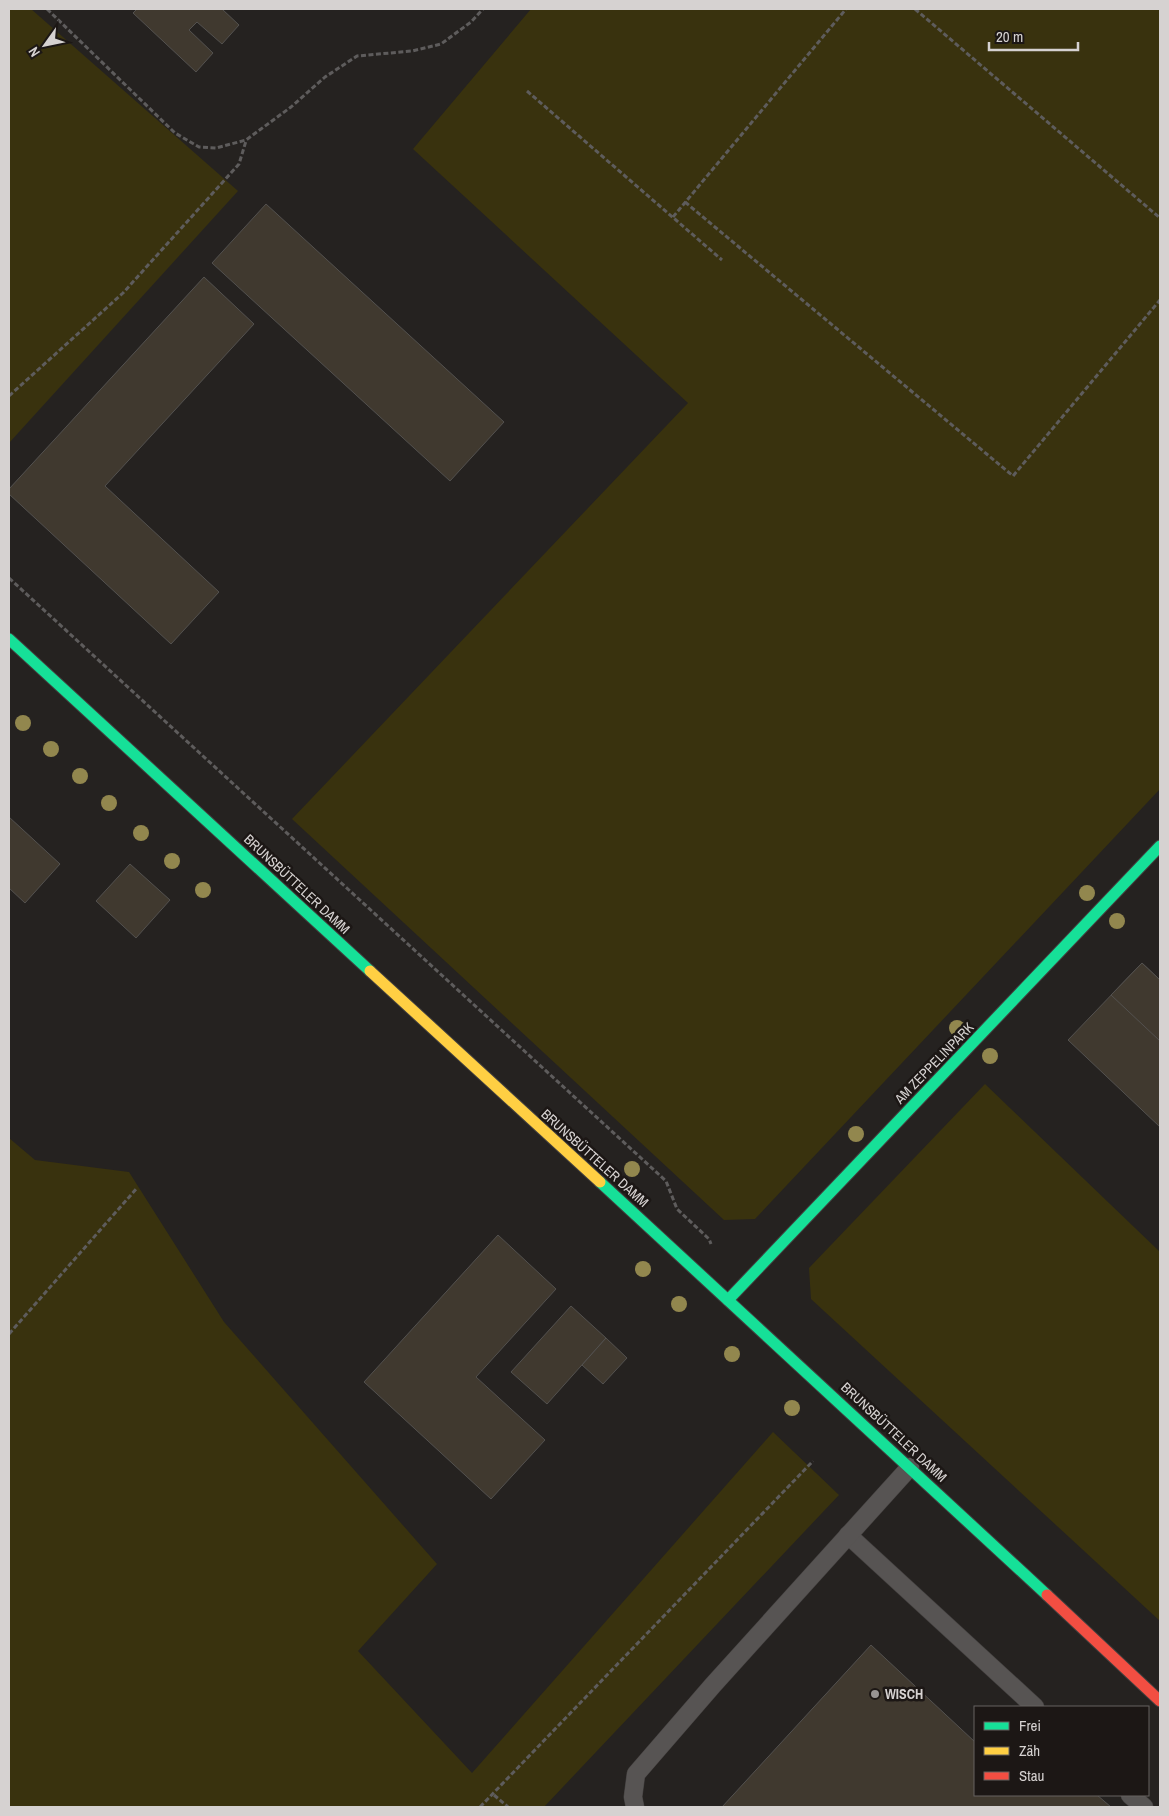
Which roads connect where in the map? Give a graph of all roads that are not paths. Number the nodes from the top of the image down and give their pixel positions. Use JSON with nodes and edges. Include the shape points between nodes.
{"nodes":[{"id":1,"x":9,"y":639,"type":"edge"},
{"id":2,"x":1160,"y":846,"type":"edge"},
{"id":3,"x":728,"y":1300,"type":"junction"},
{"id":4,"x":910,"y":1467,"type":"junction"},
{"id":5,"x":848,"y":1535,"type":"junction"},
{"id":6,"x":1160,"y":1701,"type":"edge"},
{"id":7,"x":1034,"y":1706,"type":"edge"},
{"id":8,"x":1131,"y":1796,"type":"edge"},
{"id":9,"x":635,"y":1807,"type":"edge"},
{"id":10,"x":1144,"y":1807,"type":"edge"}],
"edges":[{"from":1,"to":3,"type":"main road","name":"BRUNSBÜTTELER DAMM"},
{"from":2,"to":3,"type":"main road","name":"AM ZEPPELINPARK"},
{"from":3,"to":4,"type":"main road","name":"BRUNSBÜTTELER DAMM"},
{"from":4,"to":5,"type":"lane"},
{"from":4,"to":6,"type":"main road","name":"BRUNSBÜTTELER DAMM"},
{"from":5,"to":7,"type":"lane"},
{"from":5,"to":9,"type":"lane","via":[[636,1774]]},
{"from":8,"to":10,"type":"lane"}]}
